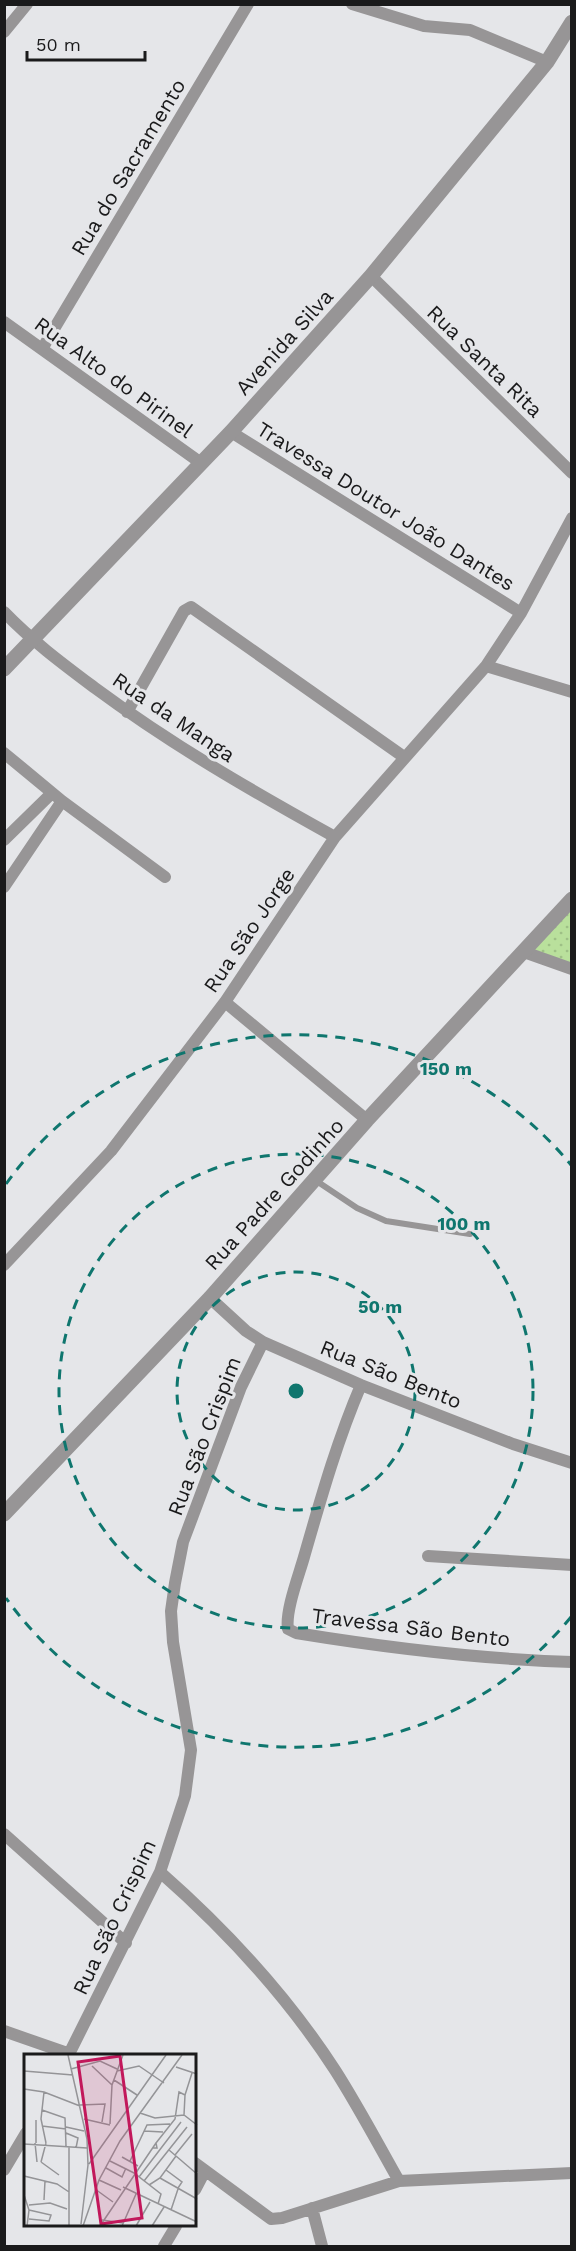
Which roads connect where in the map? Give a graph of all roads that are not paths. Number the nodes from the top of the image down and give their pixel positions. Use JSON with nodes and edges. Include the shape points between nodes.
{"nodes":[{"id":1,"x":27,"y":4,"type":"edge"},
{"id":2,"x":248,"y":4,"type":"edge"},
{"id":3,"x":352,"y":4,"type":"edge"},
{"id":4,"x":572,"y":22,"type":"edge"},
{"id":5,"x":7,"y":23,"type":"edge"},
{"id":6,"x":547,"y":62,"type":"junction"},
{"id":7,"x":371,"y":276,"type":"junction"},
{"id":8,"x":4,"y":322,"type":"edge"},
{"id":9,"x":42,"y":349,"type":"junction"},
{"id":10,"x":231,"y":432,"type":"junction"},
{"id":11,"x":201,"y":463,"type":"junction"},
{"id":12,"x":572,"y":473,"type":"edge"},
{"id":13,"x":572,"y":518,"type":"edge"},
{"id":14,"x":4,"y":612,"type":"edge"},
{"id":15,"x":520,"y":613,"type":"junction"},
{"id":16,"x":32,"y":640,"type":"junction"},
{"id":17,"x":486,"y":666,"type":"junction"},
{"id":18,"x":4,"y":669,"type":"edge"},
{"id":19,"x":572,"y":692,"type":"edge"},
{"id":20,"x":127,"y":711,"type":"junction"},
{"id":21,"x":4,"y":753,"type":"edge"},
{"id":22,"x":404,"y":757,"type":"junction"},
{"id":23,"x":57,"y":797,"type":"junction"},
{"id":24,"x":335,"y":837,"type":"junction"},
{"id":25,"x":4,"y":840,"type":"edge"},
{"id":26,"x":165,"y":877,"type":"dead end"},
{"id":27,"x":4,"y":887,"type":"edge"},
{"id":28,"x":572,"y":899,"type":"edge"},
{"id":29,"x":524,"y":952,"type":"junction"},
{"id":30,"x":572,"y":969,"type":"edge"},
{"id":31,"x":225,"y":1002,"type":"junction"},
{"id":32,"x":367,"y":1120,"type":"junction"},
{"id":33,"x":315,"y":1179,"type":"junction"},
{"id":34,"x":470,"y":1234,"type":"dead end"},
{"id":35,"x":4,"y":1265,"type":"edge"},
{"id":36,"x":210,"y":1298,"type":"junction"},
{"id":37,"x":263,"y":1342,"type":"junction"},
{"id":38,"x":361,"y":1385,"type":"junction"},
{"id":39,"x":572,"y":1463,"type":"edge"},
{"id":40,"x":4,"y":1514,"type":"edge"},
{"id":41,"x":428,"y":1556,"type":"dead end"},
{"id":42,"x":572,"y":1565,"type":"edge"},
{"id":43,"x":572,"y":1662,"type":"edge"},
{"id":44,"x":4,"y":1834,"type":"edge"},
{"id":45,"x":160,"y":1872,"type":"junction"},
{"id":46,"x":126,"y":1943,"type":"junction"},
{"id":47,"x":4,"y":2031,"type":"edge"},
{"id":48,"x":66,"y":2054,"type":"edge"},
{"id":49,"x":70,"y":2054,"type":"edge"},
{"id":50,"x":24,"y":2136,"type":"edge"},
{"id":51,"x":196,"y":2164,"type":"edge"},
{"id":52,"x":4,"y":2170,"type":"edge"},
{"id":53,"x":206,"y":2171,"type":"junction"},
{"id":54,"x":572,"y":2173,"type":"edge"},
{"id":55,"x":399,"y":2181,"type":"junction"},
{"id":56,"x":196,"y":2188,"type":"edge"},
{"id":57,"x":312,"y":2208,"type":"junction"},
{"id":58,"x":175,"y":2227,"type":"edge"},
{"id":59,"x":164,"y":2247,"type":"edge"},
{"id":60,"x":322,"y":2247,"type":"edge"}],
"edges":[{"from":1,"to":5,"type":"street"},
{"from":2,"to":9,"type":"street","name":"Rua do Sacramento"},
{"from":3,"to":6,"type":"street","via":[[424,26],[470,30]]},
{"from":4,"to":6,"type":"street","name":"Avenida Silva"},
{"from":6,"to":7,"type":"street","name":"Avenida Silva"},
{"from":7,"to":10,"type":"street","name":"Avenida Silva"},
{"from":7,"to":12,"type":"street","name":"Rua Santa Rita"},
{"from":8,"to":9,"type":"street","name":"Rua Alto do Pirinel"},
{"from":9,"to":11,"type":"street","name":"Rua Alto do Pirinel"},
{"from":10,"to":11,"type":"street","name":"Avenida Silva"},
{"from":10,"to":15,"type":"street","name":"Travessa Doutor João Dantes"},
{"from":11,"to":16,"type":"street","name":"Avenida Silva"},
{"from":13,"to":15,"type":"street","name":"Rua São Jorge"},
{"from":14,"to":16,"type":"street","name":"Rua da Manga"},
{"from":15,"to":17,"type":"street","name":"Rua São Jorge"},
{"from":16,"to":18,"type":"street","name":"Avenida Silva"},
{"from":16,"to":20,"type":"street","name":"Rua da Manga"},
{"from":17,"to":19,"type":"street"},
{"from":17,"to":22,"type":"street","name":"Rua São Jorge"},
{"from":20,"to":22,"type":"street","via":[[184,611],[191,607]]},
{"from":20,"to":24,"type":"street","name":"Rua da Manga","via":[[208,766]]},
{"from":21,"to":23,"type":"street"},
{"from":22,"to":24,"type":"street","name":"Rua São Jorge"},
{"from":23,"to":25,"type":"street"},
{"from":23,"to":26,"type":"street"},
{"from":23,"to":27,"type":"street"},
{"from":24,"to":31,"type":"street","name":"Rua São Jorge"},
{"from":28,"to":29,"type":"street","name":"Rua Padre Godinho"},
{"from":29,"to":30,"type":"street"},
{"from":29,"to":32,"type":"street","name":"Rua Padre Godinho"},
{"from":31,"to":32,"type":"street"},
{"from":31,"to":35,"type":"street","name":"Rua São Jorge","via":[[111,1150]]},
{"from":32,"to":33,"type":"street","name":"Rua Padre Godinho"},
{"from":33,"to":34,"type":"lane","via":[[357,1208],[386,1221]]},
{"from":33,"to":36,"type":"street","name":"Rua Padre Godinho"},
{"from":36,"to":37,"type":"street","name":"Rua São Bento"},
{"from":36,"to":40,"type":"street","name":"Rua Padre Godinho"},
{"from":37,"to":38,"type":"street","name":"Rua São Bento"},
{"from":37,"to":45,"type":"street","name":"Rua São Crispim","via":[[241,1387],[183,1542],[175,1583],[171,1611],[173,1642],[191,1750],[190,1770]]},
{"from":38,"to":39,"type":"street","name":"Rua São Bento"},
{"from":38,"to":43,"type":"street","name":"Travessa São Bento","via":[[328,1470],[288,1629],[389,1649]]},
{"from":41,"to":42,"type":"street"},
{"from":44,"to":46,"type":"street"},
{"from":45,"to":46,"type":"street","name":"Rua São Crispim"},
{"from":45,"to":55,"type":"street","via":[[204,1911],[269,1982],[334,2068]]},
{"from":46,"to":49,"type":"street","name":"Rua São Crispim"},
{"from":47,"to":48,"type":"street"},
{"from":50,"to":52,"type":"street"},
{"from":51,"to":53,"type":"street"},
{"from":53,"to":56,"type":"street"},
{"from":53,"to":57,"type":"street","via":[[271,2219]]},
{"from":54,"to":55,"type":"street"},
{"from":55,"to":57,"type":"street"},
{"from":57,"to":60,"type":"street"},
{"from":58,"to":59,"type":"street"}]}
